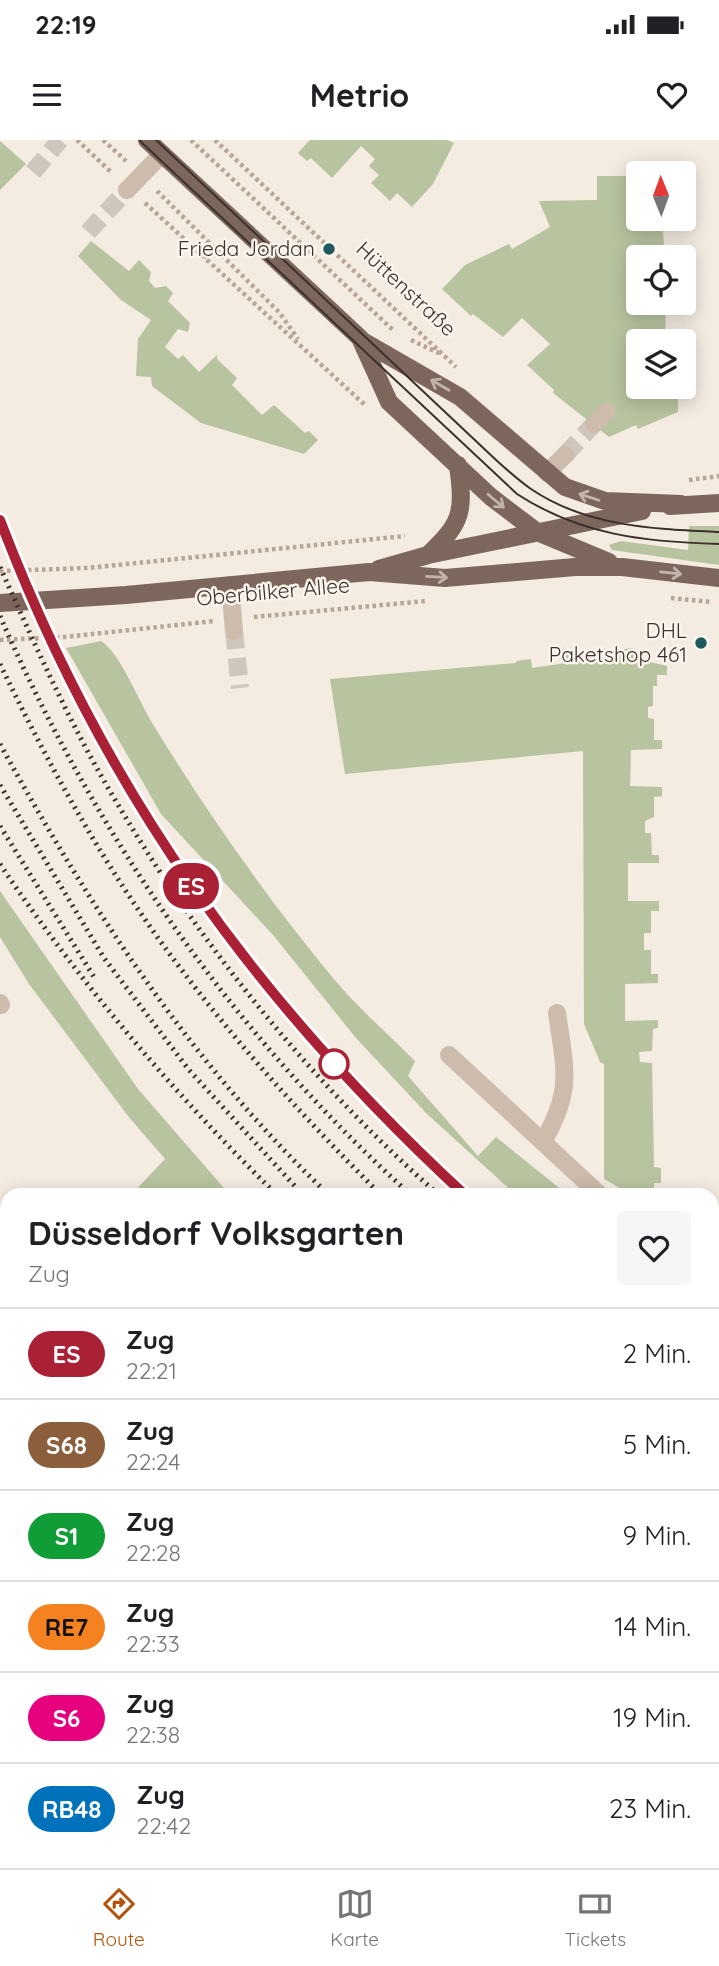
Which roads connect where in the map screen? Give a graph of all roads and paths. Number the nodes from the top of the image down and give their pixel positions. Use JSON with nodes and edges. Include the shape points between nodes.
{"nodes":[{"id":1,"x":77,"y":140,"type":"edge"},
{"id":2,"x":103,"y":140,"type":"edge"},
{"id":3,"x":147,"y":140,"type":"edge"},
{"id":4,"x":191,"y":140,"type":"edge"},
{"id":5,"x":215,"y":140,"type":"edge"},
{"id":6,"x":162,"y":154,"type":"junction"},
{"id":7,"x":132,"y":185,"type":"junction"},
{"id":8,"x":212,"y":249,"type":"dead end"},
{"id":9,"x":204,"y":258,"type":"junction"},
{"id":10,"x":361,"y":340,"type":"junction"},
{"id":11,"x":607,"y":411,"type":"dead end"},
{"id":12,"x":594,"y":424,"type":"tunnel mouth"},
{"id":13,"x":565,"y":455,"type":"tunnel mouth"},
{"id":14,"x":458,"y":465,"type":"junction"},
{"id":15,"x":547,"y":473,"type":"junction"},
{"id":16,"x":719,"y":503,"type":"edge"},
{"id":17,"x":681,"y":504,"type":"junction"},
{"id":18,"x":537,"y":532,"type":"junction"},
{"id":19,"x":412,"y":534,"type":"dead end"},
{"id":20,"x":428,"y":555,"type":"junction"},
{"id":21,"x":622,"y":567,"type":"junction"},
{"id":22,"x":0,"y":571,"type":"edge"},
{"id":23,"x":369,"y":572,"type":"junction"},
{"id":24,"x":719,"y":578,"type":"edge"},
{"id":25,"x":230,"y":585,"type":"junction"},
{"id":26,"x":440,"y":600,"type":"dead end"},
{"id":27,"x":0,"y":603,"type":"edge"},
{"id":28,"x":234,"y":625,"type":"junction"},
{"id":29,"x":0,"y":640,"type":"edge"},
{"id":30,"x":557,"y":1013,"type":"dead end"},
{"id":31,"x":449,"y":1055,"type":"dead end"},
{"id":32,"x":544,"y":1140,"type":"junction"},
{"id":33,"x":593,"y":1188,"type":"edge"}],
"edges":[{"from":1,"to":7,"type":"path"},
{"from":2,"to":7,"type":"path"},
{"from":3,"to":6,"type":"main road"},
{"from":4,"to":5,"type":"path","name":"Hüttenstraße","via":[[395,331],[445,356]]},
{"from":6,"to":7,"type":"lane"},
{"from":6,"to":10,"type":"main road"},
{"from":7,"to":9,"type":"path"},
{"from":7,"to":9,"type":"path","via":[[209,239],[279,312],[302,344]]},
{"from":8,"to":9,"type":"path"},
{"from":10,"to":14,"type":"main road","via":[[389,402]]},
{"from":15,"to":10,"type":"main road","one_way":true,"via":[[460,397]]},
{"from":11,"to":12,"type":"lane"},
{"from":13,"to":15,"type":"lane"},
{"from":14,"to":18,"type":"main road","one_way":true},
{"from":14,"to":20,"type":"main road","via":[[463,499],[459,520]]},
{"from":17,"to":15,"type":"main road","one_way":true,"via":[[588,498]]},
{"from":16,"to":17,"type":"main road","name":"Oberbilker Allee"},
{"from":17,"to":18,"type":"main road","name":"Oberbilker Allee"},
{"from":18,"to":20,"type":"main road","name":"Oberbilker Allee"},
{"from":18,"to":21,"type":"main road"},
{"from":19,"to":22,"type":"path","name":"Oberbilker Allee","via":[[87,568]]},
{"from":20,"to":23,"type":"main road","name":"Oberbilker Allee"},
{"from":23,"to":21,"type":"main road","name":"Oberbilker Allee","one_way":true,"via":[[446,578]]},
{"from":21,"to":24,"type":"main road","name":"Oberbilker Allee","one_way":true},
{"from":23,"to":25,"type":"main road","name":"Oberbilker Allee"},
{"from":25,"to":27,"type":"main road","name":"Oberbilker Allee"},
{"from":25,"to":28,"type":"lane"},
{"from":26,"to":28,"type":"path","name":"Oberbilker Allee"},
{"from":28,"to":29,"type":"path","name":"Oberbilker Allee"},
{"from":30,"to":32,"type":"lane","via":[[567,1082],[560,1112]]},
{"from":31,"to":32,"type":"lane"},
{"from":32,"to":33,"type":"lane"}]}
